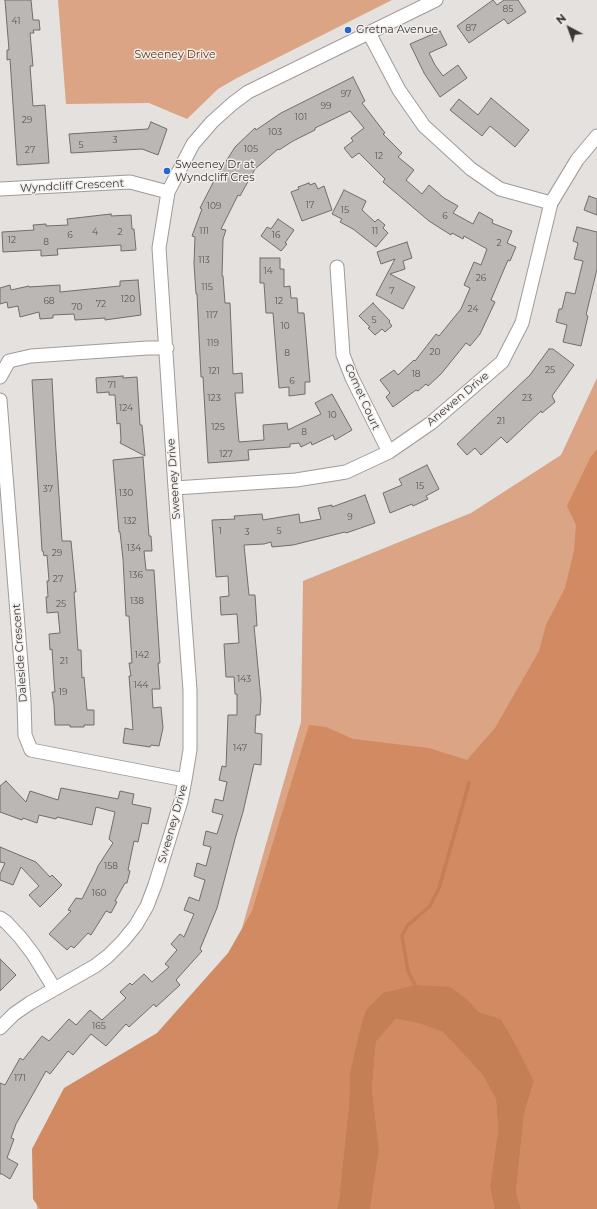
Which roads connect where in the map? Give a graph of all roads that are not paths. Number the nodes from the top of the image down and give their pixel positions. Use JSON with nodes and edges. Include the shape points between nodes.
{"nodes":[{"id":1,"x":436,"y":0,"type":"edge"},
{"id":2,"x":369,"y":33,"type":"junction"},
{"id":3,"x":597,"y":136,"type":"edge"},
{"id":4,"x":0,"y":190,"type":"edge"},
{"id":5,"x":168,"y":192,"type":"junction"},
{"id":6,"x":551,"y":203,"type":"junction"},
{"id":7,"x":337,"y":267,"type":"dead end"},
{"id":8,"x":166,"y":348,"type":"junction"},
{"id":9,"x":0,"y":377,"type":"edge"},
{"id":10,"x":0,"y":400,"type":"edge"},
{"id":11,"x":389,"y":452,"type":"junction"},
{"id":12,"x":174,"y":488,"type":"junction"},
{"id":13,"x":185,"y":780,"type":"junction"},
{"id":14,"x":0,"y":918,"type":"edge"},
{"id":15,"x":54,"y":988,"type":"junction"},
{"id":16,"x":0,"y":1028,"type":"edge"}],
"edges":[{"from":1,"to":2,"type":"street","name":"Sweeney Drive"},
{"from":2,"to":5,"type":"street","name":"Sweeney Drive","via":[[248,92],[232,104],[193,144]]},
{"from":2,"to":6,"type":"street","via":[[399,90],[424,126],[471,169],[500,190]]},
{"from":3,"to":6,"type":"street","name":"Anewen Drive","via":[[577,160]]},
{"from":4,"to":5,"type":"street","name":"Wyndcliff Crescent","via":[[130,182]]},
{"from":5,"to":8,"type":"street","name":"Sweeney Drive","via":[[159,248]]},
{"from":6,"to":11,"type":"street","name":"Anewen Drive","via":[[522,323],[502,362],[431,423]]},
{"from":7,"to":11,"type":"street","name":"Comet Court","via":[[343,354],[352,378]]},
{"from":8,"to":9,"type":"street","via":[[31,356],[9,361]]},
{"from":8,"to":12,"type":"street","name":"Sweeney Drive"},
{"from":10,"to":13,"type":"street","name":"Daleside Crescent","via":[[24,693],[25,735],[31,750]]},
{"from":11,"to":12,"type":"street","name":"Anewen Drive","via":[[346,472],[296,480]]},
{"from":12,"to":13,"type":"street","name":"Sweeney Drive","via":[[190,690],[190,750]]},
{"from":13,"to":15,"type":"street","name":"Sweeney Drive","via":[[155,885],[136,925],[123,941],[95,966]]},
{"from":14,"to":15,"type":"street","via":[[20,937]]},
{"from":15,"to":16,"type":"street","name":"Sweeney Drive","via":[[19,1010]]}]}
